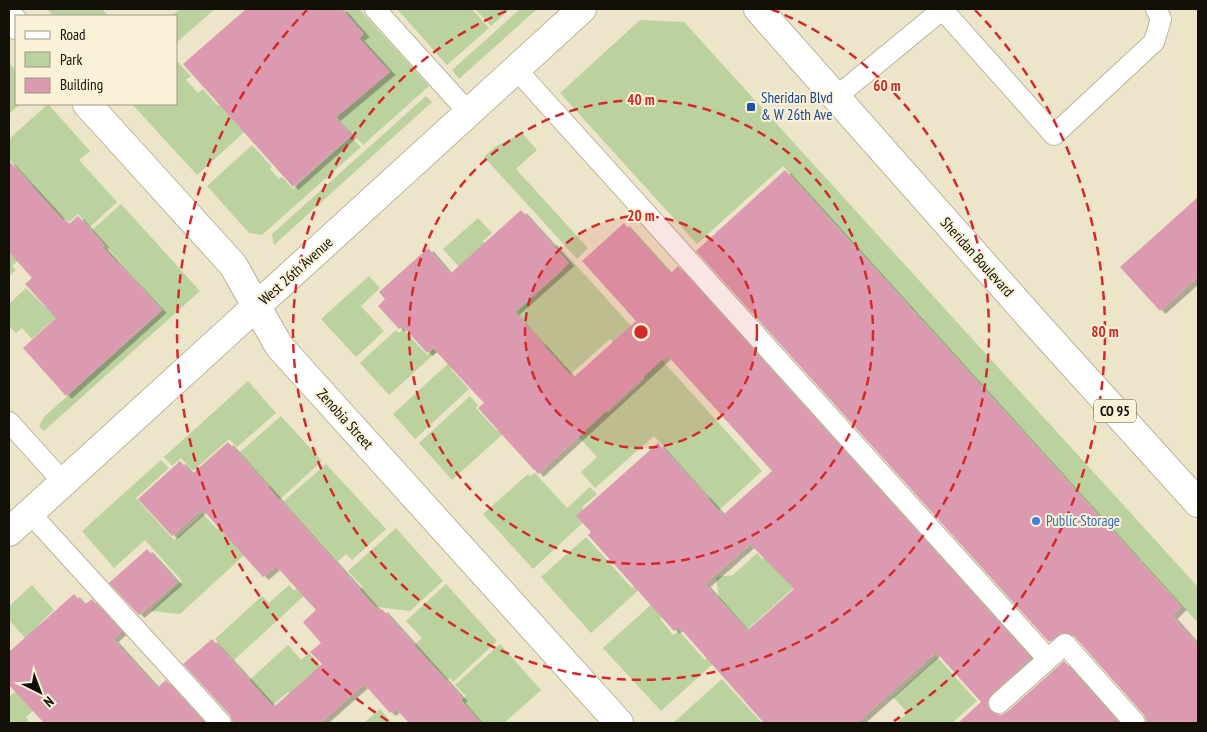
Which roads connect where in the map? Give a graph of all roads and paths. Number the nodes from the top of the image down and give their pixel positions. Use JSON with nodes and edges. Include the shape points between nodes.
{"nodes":[{"id":1,"x":375,"y":9,"type":"edge"},
{"id":2,"x":582,"y":9,"type":"edge"},
{"id":3,"x":758,"y":9,"type":"edge"},
{"id":4,"x":942,"y":9,"type":"edge"},
{"id":5,"x":1156,"y":9,"type":"edge"},
{"id":6,"x":516,"y":69,"type":"junction"},
{"id":7,"x":836,"y":97,"type":"junction"},
{"id":8,"x":88,"y":105,"type":"edge"},
{"id":9,"x":469,"y":113,"type":"junction"},
{"id":10,"x":256,"y":306,"type":"junction"},
{"id":11,"x":9,"y":422,"type":"edge"},
{"id":12,"x":64,"y":483,"type":"junction"},
{"id":13,"x":1198,"y":503,"type":"edge"},
{"id":14,"x":30,"y":513,"type":"junction"},
{"id":15,"x":9,"y":532,"type":"edge"},
{"id":16,"x":1048,"y":659,"type":"junction"},
{"id":17,"x":999,"y":703,"type":"dead end"},
{"id":18,"x":221,"y":723,"type":"edge"},
{"id":19,"x":619,"y":723,"type":"edge"},
{"id":20,"x":1135,"y":723,"type":"edge"}],
"edges":[{"from":1,"to":9,"type":"lane"},
{"from":2,"to":6,"type":"street","name":"West 26th Avenue"},
{"from":3,"to":7,"type":"street","name":"Sheridan Boulevard","number":"CO 95"},
{"from":4,"to":5,"type":"lane","via":[[1054,135],[1154,42],[1161,19]]},
{"from":4,"to":7,"type":"lane"},
{"from":6,"to":9,"type":"street","name":"West 26th Avenue"},
{"from":6,"to":16,"type":"lane"},
{"from":7,"to":13,"type":"street","name":"Sheridan Boulevard","number":"CO 95"},
{"from":8,"to":10,"type":"street","name":"Zenobia Street","via":[[232,265]]},
{"from":9,"to":10,"type":"street","name":"West 26th Avenue"},
{"from":10,"to":12,"type":"street","name":"West 26th Avenue"},
{"from":10,"to":19,"type":"street","name":"Zenobia Street","via":[[279,346]]},
{"from":11,"to":12,"type":"lane"},
{"from":12,"to":14,"type":"street","name":"West 26th Avenue"},
{"from":14,"to":15,"type":"street","name":"West 26th Avenue"},
{"from":14,"to":18,"type":"lane"},
{"from":16,"to":17,"type":"lane"},
{"from":16,"to":20,"type":"lane","via":[[1065,644]]}]}
